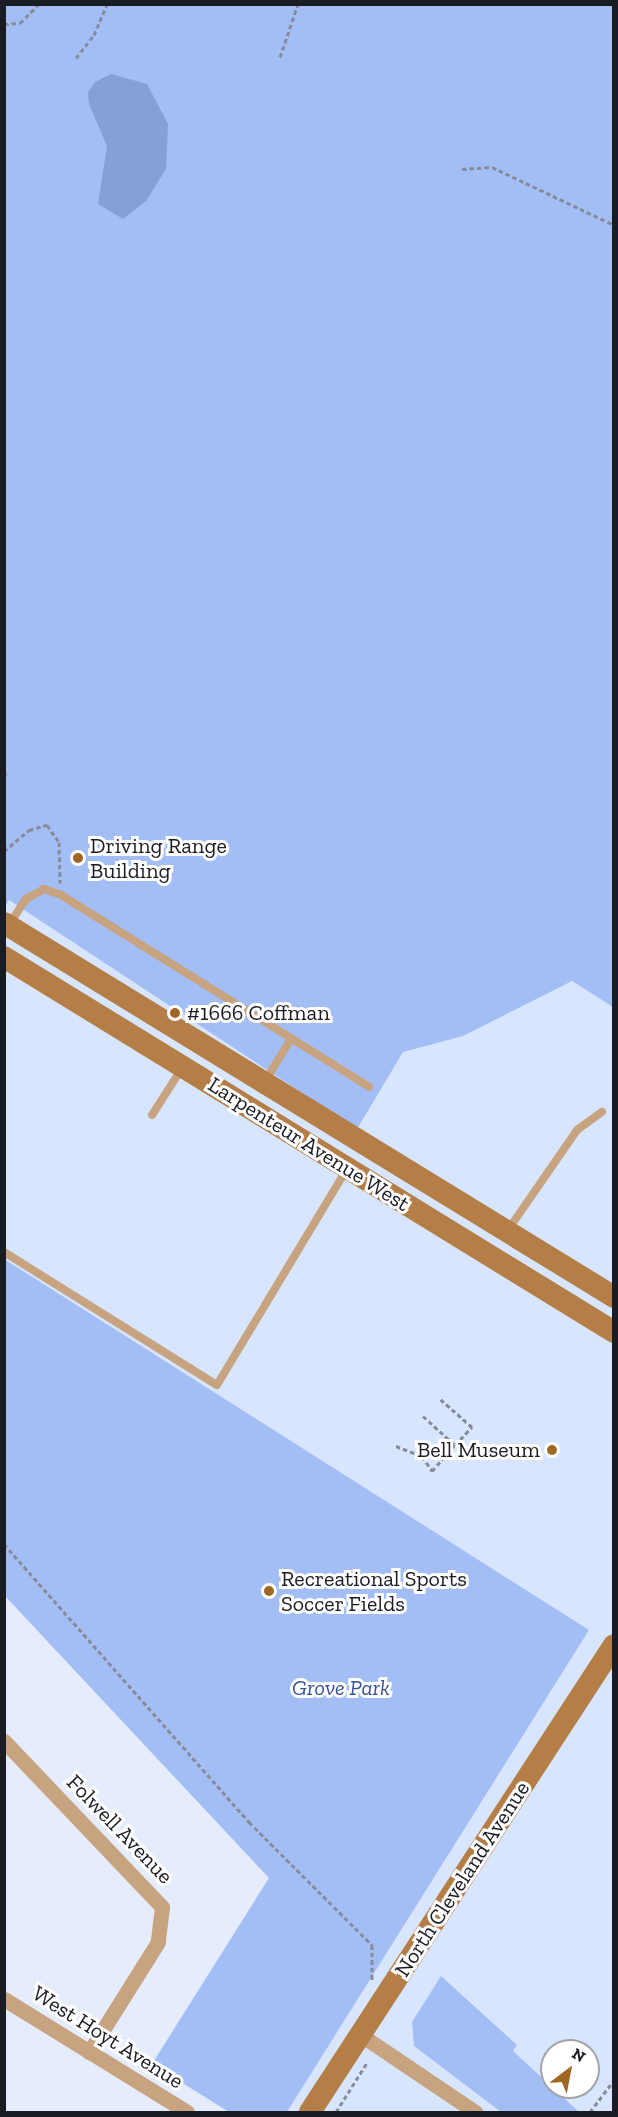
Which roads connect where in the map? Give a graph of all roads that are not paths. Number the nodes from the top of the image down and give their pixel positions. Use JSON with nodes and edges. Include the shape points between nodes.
{"nodes":[{"id":1,"x":6,"y":927,"type":"edge"},
{"id":2,"x":4,"y":957,"type":"edge"},
{"id":3,"x":291,"y":1039,"type":"junction"},
{"id":4,"x":183,"y":1067,"type":"junction"},
{"id":5,"x":264,"y":1083,"type":"junction"},
{"id":6,"x":369,"y":1087,"type":"dead end"},
{"id":7,"x":602,"y":1112,"type":"dead end"},
{"id":8,"x":152,"y":1115,"type":"dead end"},
{"id":9,"x":348,"y":1168,"type":"junction"},
{"id":10,"x":498,"y":1226,"type":"junction"},
{"id":11,"x":475,"y":1246,"type":"junction"},
{"id":12,"x":4,"y":1252,"type":"edge"},
{"id":13,"x":614,"y":1297,"type":"edge"},
{"id":14,"x":614,"y":1332,"type":"edge"},
{"id":15,"x":614,"y":1645,"type":"edge"},
{"id":16,"x":4,"y":1741,"type":"edge"},
{"id":17,"x":4,"y":1999,"type":"edge"},
{"id":18,"x":361,"y":2035,"type":"junction"},
{"id":19,"x":89,"y":2052,"type":"junction"},
{"id":20,"x":187,"y":2112,"type":"edge"},
{"id":21,"x":310,"y":2112,"type":"edge"},
{"id":22,"x":475,"y":2112,"type":"edge"}],
"edges":[{"from":1,"to":3,"type":"lane","via":[[26,899],[44,889],[61,895]]},
{"from":1,"to":5,"type":"main road","name":"Larpenteur Avenue West"},
{"from":2,"to":4,"type":"main road","name":"Larpenteur Avenue West"},
{"from":3,"to":5,"type":"lane"},
{"from":3,"to":6,"type":"lane"},
{"from":4,"to":8,"type":"lane"},
{"from":4,"to":9,"type":"main road","name":"Larpenteur Avenue West"},
{"from":5,"to":10,"type":"main road","name":"Larpenteur Avenue West"},
{"from":7,"to":10,"type":"lane","via":[[577,1130]]},
{"from":9,"to":11,"type":"main road","name":"Larpenteur Avenue West"},
{"from":9,"to":12,"type":"lane","via":[[216,1385]]},
{"from":10,"to":11,"type":"main road"},
{"from":10,"to":13,"type":"main road","name":"Larpenteur Avenue West"},
{"from":11,"to":14,"type":"main road","name":"Larpenteur Avenue West"},
{"from":15,"to":18,"type":"main road","name":"North Cleveland Avenue"},
{"from":16,"to":19,"type":"street","name":"Folwell Avenue","via":[[162,1907],[158,1942]]},
{"from":17,"to":19,"type":"street","name":"West Hoyt Avenue"},
{"from":18,"to":21,"type":"main road","name":"North Cleveland Avenue"},
{"from":18,"to":22,"type":"street"},
{"from":19,"to":20,"type":"street","name":"West Hoyt Avenue"}]}
